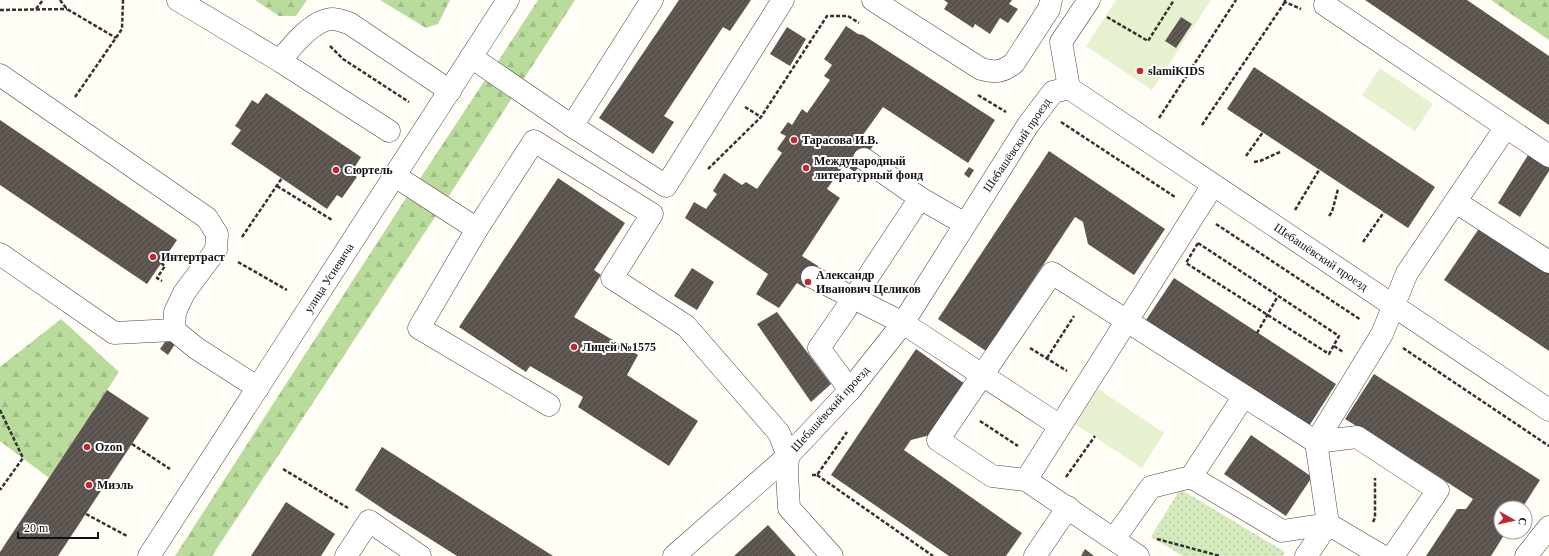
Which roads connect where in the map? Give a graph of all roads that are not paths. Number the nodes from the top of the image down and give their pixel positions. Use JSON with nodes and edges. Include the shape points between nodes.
{"nodes":[{"id":1,"x":178,"y":0,"type":"edge"},
{"id":2,"x":508,"y":0,"type":"edge"},
{"id":3,"x":652,"y":0,"type":"edge"},
{"id":4,"x":782,"y":0,"type":"edge"},
{"id":5,"x":872,"y":0,"type":"edge"},
{"id":6,"x":1051,"y":0,"type":"edge"},
{"id":7,"x":1088,"y":2,"type":"edge"},
{"id":8,"x":1325,"y":5,"type":"dead end"},
{"id":9,"x":471,"y":57,"type":"junction"},
{"id":10,"x":280,"y":61,"type":"junction"},
{"id":11,"x":0,"y":75,"type":"edge"},
{"id":12,"x":1069,"y":88,"type":"junction"},
{"id":13,"x":450,"y":91,"type":"junction"},
{"id":14,"x":572,"y":126,"type":"junction"},
{"id":15,"x":1506,"y":127,"type":"junction"},
{"id":16,"x":389,"y":131,"type":"dead end"},
{"id":17,"x":1549,"y":156,"type":"edge"},
{"id":18,"x":864,"y":159,"type":"dead end"},
{"id":19,"x":395,"y":176,"type":"junction"},
{"id":20,"x":1213,"y":185,"type":"junction"},
{"id":21,"x":920,"y":198,"type":"junction"},
{"id":22,"x":1456,"y":202,"type":"junction"},
{"id":23,"x":965,"y":224,"type":"junction"},
{"id":24,"x":478,"y":229,"type":"junction"},
{"id":25,"x":0,"y":254,"type":"edge"},
{"id":26,"x":1549,"y":262,"type":"edge"},
{"id":27,"x":812,"y":277,"type":"dead end"},
{"id":28,"x":850,"y":304,"type":"junction"},
{"id":29,"x":1393,"y":305,"type":"junction"},
{"id":30,"x":1127,"y":321,"type":"junction"},
{"id":31,"x":903,"y":323,"type":"junction"},
{"id":32,"x":174,"y":330,"type":"junction"},
{"id":33,"x":982,"y":375,"type":"junction"},
{"id":34,"x":258,"y":388,"type":"junction"},
{"id":35,"x":850,"y":390,"type":"junction"},
{"id":36,"x":1244,"y":396,"type":"junction"},
{"id":37,"x":549,"y":405,"type":"dead end"},
{"id":38,"x":1549,"y":410,"type":"edge"},
{"id":39,"x":1060,"y":426,"type":"junction"},
{"id":40,"x":1316,"y":442,"type":"junction"},
{"id":41,"x":788,"y":456,"type":"junction"},
{"id":42,"x":1191,"y":478,"type":"junction"},
{"id":43,"x":1026,"y":480,"type":"junction"},
{"id":44,"x":1068,"y":507,"type":"junction"},
{"id":45,"x":1328,"y":524,"type":"junction"},
{"id":46,"x":1549,"y":527,"type":"edge"},
{"id":47,"x":1114,"y":539,"type":"junction"},
{"id":48,"x":148,"y":556,"type":"edge"},
{"id":49,"x":346,"y":556,"type":"edge"},
{"id":50,"x":420,"y":556,"type":"edge"},
{"id":51,"x":674,"y":556,"type":"edge"},
{"id":52,"x":832,"y":556,"type":"edge"},
{"id":53,"x":1034,"y":556,"type":"edge"},
{"id":54,"x":1138,"y":556,"type":"edge"},
{"id":55,"x":1306,"y":556,"type":"edge"},
{"id":56,"x":1382,"y":556,"type":"edge"},
{"id":57,"x":1393,"y":556,"type":"edge"},
{"id":58,"x":1526,"y":556,"type":"edge"}],
"edges":[{"from":1,"to":10,"type":"street"},
{"from":2,"to":9,"type":"street","name":"улица Усиевича"},
{"from":3,"to":14,"type":"street"},
{"from":4,"to":14,"type":"street","via":[[666,186]]},
{"from":5,"to":6,"type":"street","via":[[981,69],[991,72],[1007,69],[1014,63]]},
{"from":7,"to":12,"type":"street","via":[[1061,42]]},
{"from":8,"to":15,"type":"street"},
{"from":9,"to":13,"type":"street","name":"улица Усиевича"},
{"from":9,"to":14,"type":"street"},
{"from":10,"to":13,"type":"street","via":[[294,43],[312,27],[333,19],[349,23]]},
{"from":10,"to":16,"type":"street"},
{"from":11,"to":32,"type":"street","via":[[207,218],[217,234],[216,250],[184,293],[175,312]]},
{"from":12,"to":20,"type":"street","name":"Шебашёвский проезд"},
{"from":12,"to":23,"type":"street","name":"Шебашёвский проезд","via":[[1053,92],[1028,125]]},
{"from":13,"to":19,"type":"street","name":"улица Усиевича"},
{"from":15,"to":17,"type":"street"},
{"from":15,"to":22,"type":"street"},
{"from":18,"to":21,"type":"street"},
{"from":19,"to":24,"type":"street"},
{"from":19,"to":34,"type":"street","name":"улица Усиевича"},
{"from":20,"to":29,"type":"street","name":"Шебашёвский проезд"},
{"from":20,"to":30,"type":"street"},
{"from":21,"to":23,"type":"street"},
{"from":21,"to":28,"type":"street"},
{"from":22,"to":26,"type":"street"},
{"from":22,"to":29,"type":"street","via":[[1407,273]]},
{"from":23,"to":31,"type":"street","name":"Шебашёвский проезд"},
{"from":24,"to":37,"type":"street","via":[[419,328]]},
{"from":24,"to":41,"type":"street","via":[[534,140],[652,214],[612,278],[686,326],[779,433]]},
{"from":25,"to":32,"type":"street","via":[[114,333]]},
{"from":27,"to":28,"type":"street"},
{"from":28,"to":31,"type":"street"},
{"from":28,"to":35,"type":"street","via":[[819,348]]},
{"from":29,"to":38,"type":"street","name":"Шебашёвский проезд"},
{"from":29,"to":40,"type":"street","via":[[1382,334]]},
{"from":30,"to":33,"type":"street","via":[[1052,273]]},
{"from":30,"to":36,"type":"street"},
{"from":30,"to":39,"type":"street"},
{"from":31,"to":33,"type":"street"},
{"from":31,"to":35,"type":"street","name":"Шебашёвский проезд"},
{"from":32,"to":34,"type":"street","via":[[196,348]]},
{"from":33,"to":39,"type":"street"},
{"from":33,"to":43,"type":"street","via":[[938,440],[992,476]]},
{"from":34,"to":48,"type":"street","name":"улица Усиевича"},
{"from":35,"to":41,"type":"street","name":"Шебашёвский проезд"},
{"from":36,"to":40,"type":"street"},
{"from":36,"to":42,"type":"street"},
{"from":39,"to":43,"type":"street"},
{"from":40,"to":45,"type":"street"},
{"from":40,"to":57,"type":"street","via":[[1357,437],[1438,490]]},
{"from":41,"to":51,"type":"street","name":"Шебашёвский проезд"},
{"from":41,"to":52,"type":"street","via":[[789,508]]},
{"from":42,"to":45,"type":"street","via":[[1282,531]]},
{"from":42,"to":47,"type":"street","via":[[1151,487]]},
{"from":43,"to":44,"type":"street"},
{"from":44,"to":47,"type":"street"},
{"from":44,"to":53,"type":"street"},
{"from":45,"to":55,"type":"street"},
{"from":45,"to":56,"type":"street"},
{"from":46,"to":58,"type":"street"},
{"from":47,"to":54,"type":"street"},
{"from":49,"to":50,"type":"street","via":[[369,521]]}]}
